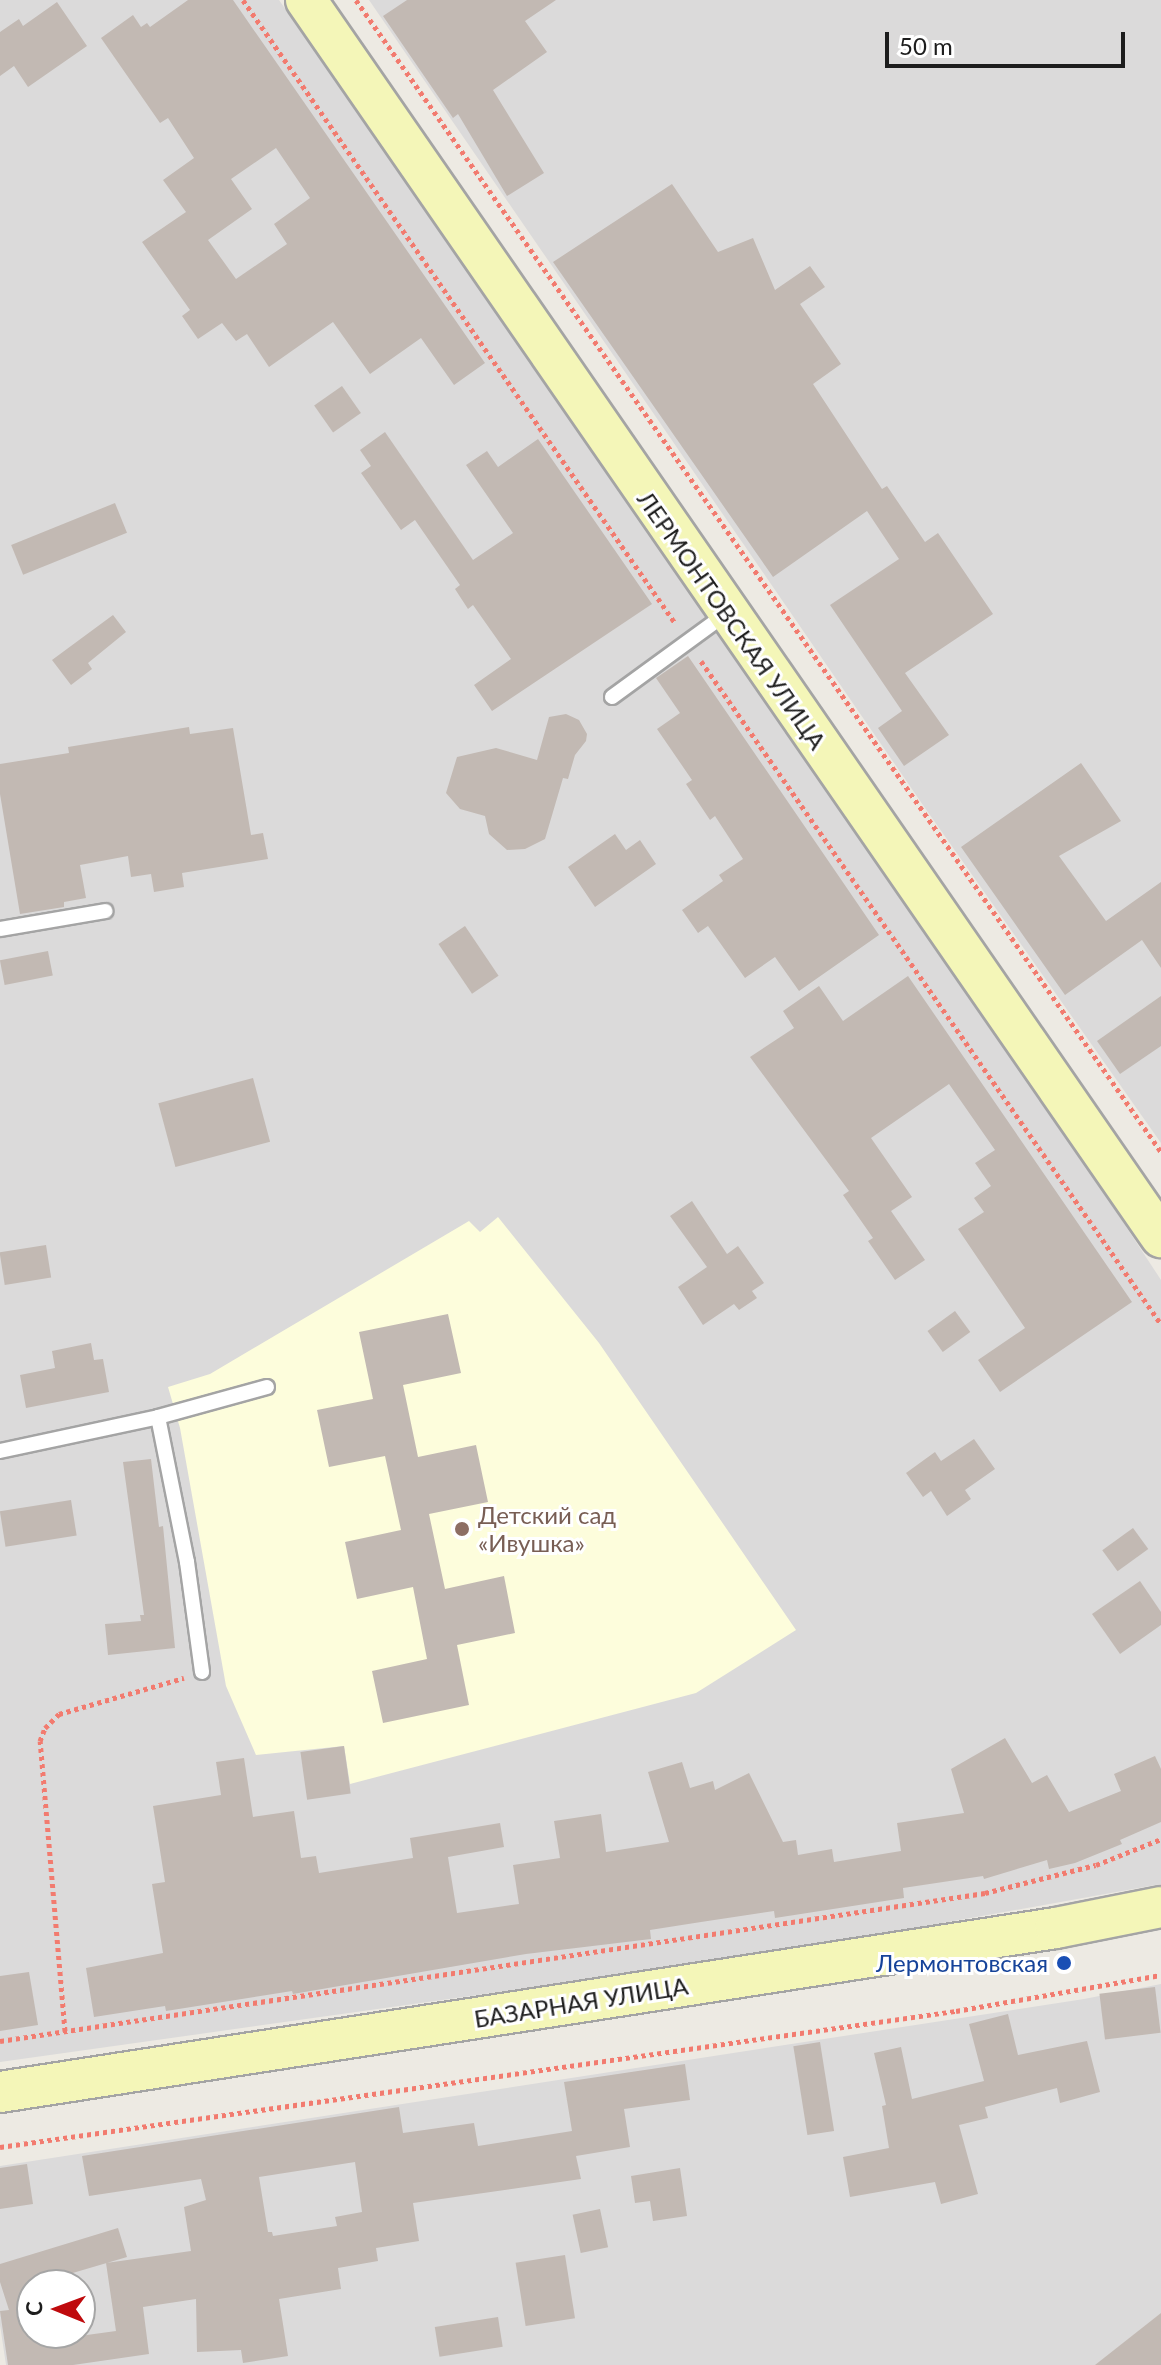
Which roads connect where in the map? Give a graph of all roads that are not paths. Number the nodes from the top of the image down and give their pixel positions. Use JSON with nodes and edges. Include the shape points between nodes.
{"nodes":[{"id":1,"x":306,"y":0,"type":"edge"},
{"id":2,"x":726,"y":613,"type":"junction"},
{"id":3,"x":612,"y":697,"type":"dead end"},
{"id":4,"x":105,"y":911,"type":"dead end"},
{"id":5,"x":0,"y":929,"type":"edge"},
{"id":6,"x":1161,"y":1237,"type":"edge"},
{"id":7,"x":267,"y":1387,"type":"dead end"},
{"id":8,"x":158,"y":1417,"type":"junction"},
{"id":9,"x":0,"y":1451,"type":"edge"},
{"id":10,"x":202,"y":1672,"type":"road end"},
{"id":11,"x":1161,"y":1907,"type":"edge"},
{"id":12,"x":0,"y":2092,"type":"edge"}],
"edges":[{"from":1,"to":2,"type":"main road","name":"ЛЕРМОНТОВСКАЯ УЛИЦА"},
{"from":2,"to":3,"type":"lane"},
{"from":2,"to":6,"type":"main road","name":"ЛЕРМОНТОВСКАЯ УЛИЦА"},
{"from":4,"to":5,"type":"lane"},
{"from":7,"to":8,"type":"lane"},
{"from":8,"to":9,"type":"lane"},
{"from":8,"to":10,"type":"lane"},
{"from":11,"to":12,"type":"main road","name":"БАЗАРНАЯ УЛИЦА","via":[[1040,1931]]}]}
